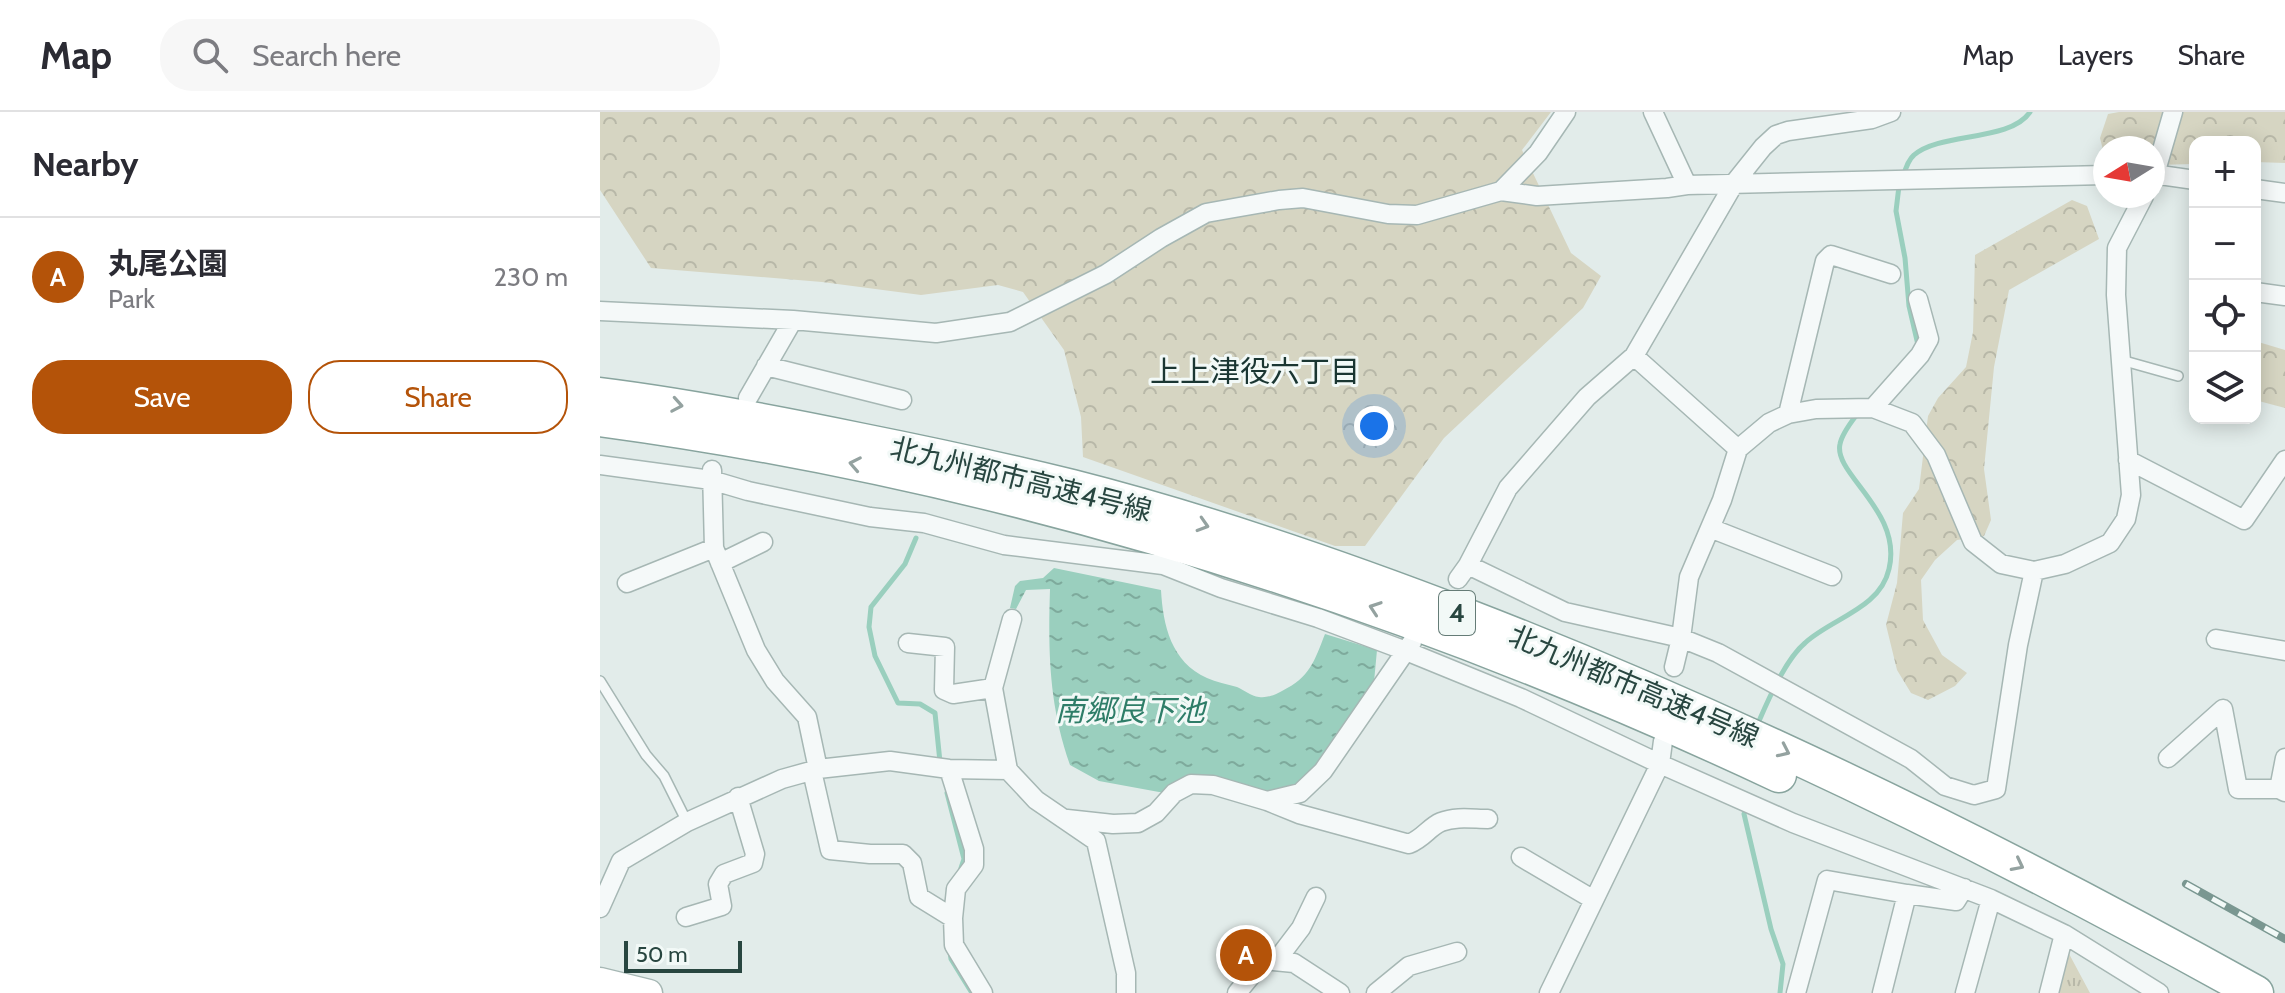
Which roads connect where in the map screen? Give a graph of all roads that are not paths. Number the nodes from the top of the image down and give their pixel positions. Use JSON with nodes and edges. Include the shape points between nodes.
{"nodes":[{"id":1,"x":1566,"y":112,"type":"edge"},
{"id":2,"x":1653,"y":112,"type":"edge"},
{"id":3,"x":1891,"y":112,"type":"edge"},
{"id":4,"x":2173,"y":112,"type":"edge"},
{"id":5,"x":2165,"y":139,"type":"edge"},
{"id":6,"x":2093,"y":175,"type":"edge"},
{"id":7,"x":2165,"y":178,"type":"edge"},
{"id":8,"x":2189,"y":180,"type":"edge"},
{"id":9,"x":1735,"y":182,"type":"junction"},
{"id":10,"x":1687,"y":185,"type":"junction"},
{"id":11,"x":2261,"y":190,"type":"edge"},
{"id":12,"x":1501,"y":191,"type":"junction"},
{"id":13,"x":2285,"y":193,"type":"edge"},
{"id":14,"x":2138,"y":208,"type":"edge"},
{"id":15,"x":1891,"y":274,"type":"dead end"},
{"id":16,"x":2261,"y":293,"type":"edge"},
{"id":17,"x":2285,"y":296,"type":"edge"},
{"id":18,"x":1918,"y":299,"type":"dead end"},
{"id":19,"x":600,"y":311,"type":"edge"},
{"id":20,"x":793,"y":320,"type":"junction"},
{"id":21,"x":1634,"y":356,"type":"junction"},
{"id":22,"x":2121,"y":360,"type":"junction"},
{"id":23,"x":766,"y":366,"type":"junction"},
{"id":24,"x":2178,"y":376,"type":"dead end"},
{"id":25,"x":600,"y":395,"type":"edge"},
{"id":26,"x":748,"y":398,"type":"dead end"},
{"id":27,"x":902,"y":400,"type":"dead end"},
{"id":28,"x":1870,"y":408,"type":"junction"},
{"id":29,"x":1788,"y":414,"type":"junction"},
{"id":30,"x":600,"y":419,"type":"edge"},
{"id":31,"x":1738,"y":449,"type":"junction"},
{"id":32,"x":2128,"y":460,"type":"junction"},
{"id":33,"x":2285,"y":460,"type":"edge"},
{"id":34,"x":600,"y":465,"type":"edge"},
{"id":35,"x":711,"y":475,"type":"junction"},
{"id":36,"x":1710,"y":528,"type":"junction"},
{"id":37,"x":763,"y":542,"type":"dead end"},
{"id":38,"x":717,"y":556,"type":"junction"},
{"id":39,"x":2034,"y":571,"type":"junction"},
{"id":40,"x":1832,"y":576,"type":"dead end"},
{"id":41,"x":627,"y":583,"type":"dead end"},
{"id":42,"x":1012,"y":619,"type":"dead end"},
{"id":43,"x":1681,"y":638,"type":"junction"},
{"id":44,"x":2216,"y":639,"type":"dead end"},
{"id":45,"x":908,"y":643,"type":"dead end"},
{"id":46,"x":1409,"y":646,"type":"junction"},
{"id":47,"x":2285,"y":651,"type":"edge"},
{"id":48,"x":1674,"y":667,"type":"dead end"},
{"id":49,"x":600,"y":681,"type":"edge"},
{"id":50,"x":993,"y":688,"type":"junction"},
{"id":51,"x":1663,"y":741,"type":"dead end"},
{"id":52,"x":2168,"y":758,"type":"dead end"},
{"id":53,"x":2285,"y":758,"type":"edge"},
{"id":54,"x":1660,"y":764,"type":"junction"},
{"id":55,"x":949,"y":769,"type":"junction"},
{"id":56,"x":815,"y":770,"type":"junction"},
{"id":57,"x":1008,"y":770,"type":"junction"},
{"id":58,"x":2282,"y":790,"type":"edge"},
{"id":59,"x":738,"y":797,"type":"junction"},
{"id":60,"x":1267,"y":801,"type":"junction"},
{"id":61,"x":1061,"y":818,"type":"junction"},
{"id":62,"x":1488,"y":819,"type":"dead end"},
{"id":63,"x":687,"y":822,"type":"junction"},
{"id":64,"x":1521,"y":857,"type":"dead end"},
{"id":65,"x":600,"y":859,"type":"edge"},
{"id":66,"x":621,"y":861,"type":"junction"},
{"id":67,"x":1964,"y":888,"type":"junction"},
{"id":68,"x":1907,"y":894,"type":"junction"},
{"id":69,"x":1316,"y":897,"type":"dead end"},
{"id":70,"x":1991,"y":899,"type":"junction"},
{"id":71,"x":1594,"y":900,"type":"junction"},
{"id":72,"x":600,"y":908,"type":"edge"},
{"id":73,"x":686,"y":917,"type":"dead end"},
{"id":74,"x":953,"y":918,"type":"junction"},
{"id":75,"x":2064,"y":934,"type":"junction"},
{"id":76,"x":1457,"y":952,"type":"dead end"},
{"id":77,"x":1276,"y":961,"type":"junction"},
{"id":78,"x":600,"y":981,"type":"edge"},
{"id":79,"x":649,"y":993,"type":"edge"},
{"id":80,"x":983,"y":993,"type":"edge"},
{"id":81,"x":1126,"y":993,"type":"edge"},
{"id":82,"x":1237,"y":993,"type":"edge"},
{"id":83,"x":1340,"y":993,"type":"edge"},
{"id":84,"x":1376,"y":993,"type":"edge"},
{"id":85,"x":1549,"y":993,"type":"edge"},
{"id":86,"x":1796,"y":993,"type":"edge"},
{"id":87,"x":1882,"y":993,"type":"edge"},
{"id":88,"x":1965,"y":993,"type":"edge"},
{"id":89,"x":2049,"y":993,"type":"edge"},
{"id":90,"x":2159,"y":993,"type":"edge"},
{"id":91,"x":2207,"y":993,"type":"edge"},
{"id":92,"x":2256,"y":993,"type":"edge"}],
"edges":[{"from":1,"to":12,"type":"street","via":[[1538,153]]},
{"from":2,"to":10,"type":"street"},
{"from":3,"to":9,"type":"street","via":[[1776,135]]},
{"from":4,"to":5,"type":"street"},
{"from":6,"to":9,"type":"street"},
{"from":7,"to":8,"type":"street"},
{"from":9,"to":10,"type":"street"},
{"from":9,"to":21,"type":"street"},
{"from":10,"to":12,"type":"street","via":[[1537,196]]},
{"from":11,"to":13,"type":"street"},
{"from":12,"to":20,"type":"street","via":[[1417,215],[1303,198],[1206,213],[1096,280],[1010,322],[936,333]]},
{"from":14,"to":22,"type":"street","via":[[2117,248]]},
{"from":15,"to":29,"type":"street","via":[[1831,255],[1825,261]]},
{"from":16,"to":17,"type":"street"},
{"from":18,"to":28,"type":"street","via":[[1929,339]]},
{"from":19,"to":20,"type":"street"},
{"from":20,"to":23,"type":"street"},
{"from":21,"to":31,"type":"street"},
{"from":21,"to":43,"type":"street","via":[[1587,397],[1508,488],[1463,572],[1565,612]]},
{"from":22,"to":24,"type":"lane"},
{"from":22,"to":32,"type":"street"},
{"from":23,"to":26,"type":"street"},
{"from":23,"to":27,"type":"street"},
{"from":25,"to":92,"type":"highway","name":"北九州都市高速4号線","number":"4","one_way":true,"via":[[758,419],[1074,488],[1200,524],[1418,598],[1640,685],[1817,766],[2106,910]]},
{"from":28,"to":29,"type":"street"},
{"from":28,"to":39,"type":"street","via":[[1912,423],[1936,455],[1973,542],[2001,564]]},
{"from":29,"to":31,"type":"street"},
{"from":91,"to":30,"type":"highway","name":"北九州都市高速4号線","number":"4","one_way":true,"via":[[1987,875],[1788,779],[1411,621],[1194,548],[1067,512],[750,443]]},
{"from":31,"to":36,"type":"street"},
{"from":32,"to":33,"type":"street","via":[[2244,520]]},
{"from":32,"to":39,"type":"street","via":[[2131,495],[2126,519],[2110,543],[2065,564]]},
{"from":34,"to":35,"type":"street"},
{"from":35,"to":38,"type":"street"},
{"from":35,"to":46,"type":"street","via":[[748,491],[924,523],[1004,545],[1163,565]]},
{"from":36,"to":40,"type":"street"},
{"from":36,"to":43,"type":"street","via":[[1689,577]]},
{"from":37,"to":38,"type":"street"},
{"from":38,"to":41,"type":"street"},
{"from":38,"to":56,"type":"street","via":[[756,650],[807,717]]},
{"from":39,"to":43,"type":"street","via":[[1996,789],[1974,795],[1945,786],[1911,759],[1783,687]]},
{"from":42,"to":50,"type":"street"},
{"from":43,"to":48,"type":"street"},
{"from":44,"to":47,"type":"street"},
{"from":45,"to":50,"type":"street","via":[[945,647],[944,690],[953,694]]},
{"from":46,"to":54,"type":"street"},
{"from":46,"to":60,"type":"street","via":[[1323,771],[1300,793]]},
{"from":49,"to":63,"type":"lane","via":[[664,776]]},
{"from":50,"to":57,"type":"street"},
{"from":51,"to":54,"type":"street"},
{"from":52,"to":58,"type":"street","via":[[2223,709],[2238,789]]},
{"from":53,"to":58,"type":"street"},
{"from":54,"to":67,"type":"street","via":[[1793,823]]},
{"from":54,"to":71,"type":"street"},
{"from":55,"to":56,"type":"street","via":[[890,761]]},
{"from":55,"to":57,"type":"street"},
{"from":55,"to":74,"type":"street","via":[[974,849],[974,865],[956,889]]},
{"from":56,"to":59,"type":"street"},
{"from":56,"to":74,"type":"street","via":[[830,850],[903,854],[912,863],[919,897]]},
{"from":57,"to":61,"type":"street"},
{"from":59,"to":63,"type":"street"},
{"from":59,"to":73,"type":"street","via":[[753,863],[724,874],[718,884],[722,906]]},
{"from":60,"to":61,"type":"street","via":[[1191,784],[1138,823]]},
{"from":60,"to":62,"type":"street","via":[[1409,844],[1439,822]]},
{"from":61,"to":81,"type":"street","via":[[1096,841]]},
{"from":63,"to":66,"type":"street"},
{"from":64,"to":71,"type":"street"},
{"from":65,"to":66,"type":"street"},
{"from":66,"to":72,"type":"street"},
{"from":67,"to":68,"type":"street","via":[[1956,901]]},
{"from":67,"to":70,"type":"street"},
{"from":68,"to":86,"type":"street","via":[[1827,880]]},
{"from":68,"to":87,"type":"street"},
{"from":69,"to":77,"type":"street"},
{"from":70,"to":75,"type":"street"},
{"from":70,"to":88,"type":"street"},
{"from":71,"to":85,"type":"street"},
{"from":74,"to":80,"type":"street","via":[[954,945]]},
{"from":75,"to":89,"type":"street"},
{"from":75,"to":90,"type":"street"},
{"from":76,"to":84,"type":"street","via":[[1409,966]]},
{"from":77,"to":82,"type":"street","via":[[1264,960]]},
{"from":77,"to":83,"type":"street","via":[[1294,963]]},
{"from":78,"to":79,"type":"street"}]}
